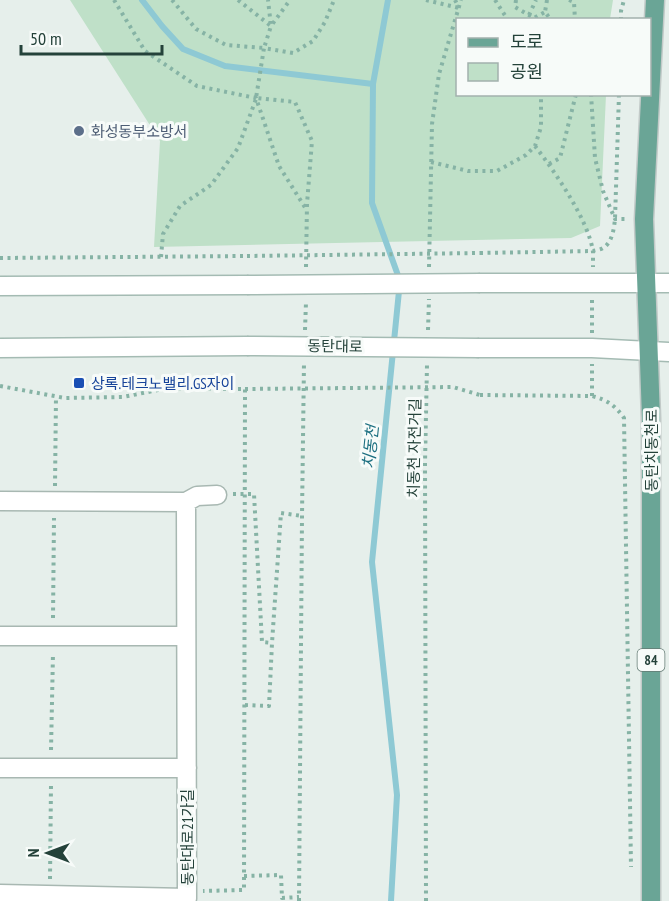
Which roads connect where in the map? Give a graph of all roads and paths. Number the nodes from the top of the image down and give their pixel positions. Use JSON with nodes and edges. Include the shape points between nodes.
{"nodes":[{"id":1,"x":114,"y":0,"type":"edge"},
{"id":2,"x":172,"y":0,"type":"edge"},
{"id":3,"x":238,"y":0,"type":"edge"},
{"id":4,"x":268,"y":0,"type":"edge"},
{"id":5,"x":290,"y":0,"type":"edge"},
{"id":6,"x":334,"y":0,"type":"edge"},
{"id":7,"x":426,"y":0,"type":"edge"},
{"id":8,"x":455,"y":0,"type":"edge"},
{"id":9,"x":461,"y":0,"type":"edge"},
{"id":10,"x":495,"y":0,"type":"edge"},
{"id":11,"x":516,"y":0,"type":"edge"},
{"id":12,"x":536,"y":0,"type":"edge"},
{"id":13,"x":548,"y":0,"type":"edge"},
{"id":14,"x":569,"y":0,"type":"edge"},
{"id":15,"x":624,"y":0,"type":"edge"},
{"id":16,"x":655,"y":0,"type":"edge"},
{"id":17,"x":459,"y":8,"type":"junction"},
{"id":18,"x":544,"y":12,"type":"junction"},
{"id":19,"x":529,"y":15,"type":"junction"},
{"id":20,"x":507,"y":18,"type":"edge"},
{"id":21,"x":549,"y":18,"type":"edge"},
{"id":22,"x":575,"y":18,"type":"edge"},
{"id":23,"x":621,"y":18,"type":"edge"},
{"id":24,"x":272,"y":26,"type":"junction"},
{"id":25,"x":451,"y":33,"type":"junction"},
{"id":26,"x":456,"y":36,"type":"edge"},
{"id":27,"x":264,"y":48,"type":"junction"},
{"id":28,"x":651,"y":88,"type":"edge"},
{"id":29,"x":541,"y":96,"type":"edge"},
{"id":30,"x":576,"y":96,"type":"edge"},
{"id":31,"x":591,"y":96,"type":"edge"},
{"id":32,"x":619,"y":96,"type":"edge"},
{"id":33,"x":651,"y":96,"type":"edge"},
{"id":34,"x":256,"y":98,"type":"junction"},
{"id":35,"x":535,"y":146,"type":"junction"},
{"id":36,"x":431,"y":162,"type":"junction"},
{"id":37,"x":549,"y":164,"type":"junction"},
{"id":38,"x":307,"y":211,"type":"junction"},
{"id":39,"x":615,"y":219,"type":"junction"},
{"id":40,"x":593,"y":251,"type":"junction"},
{"id":41,"x":160,"y":257,"type":"junction"},
{"id":42,"x":0,"y":258,"type":"edge"},
{"id":43,"x":306,"y":270,"type":"dead end"},
{"id":44,"x":429,"y":278,"type":"dead end"},
{"id":45,"x":593,"y":283,"type":"junction"},
{"id":46,"x":647,"y":283,"type":"junction"},
{"id":47,"x":669,"y":283,"type":"edge"},
{"id":48,"x":0,"y":286,"type":"edge"},
{"id":49,"x":429,"y":289,"type":"dead end"},
{"id":50,"x":306,"y":294,"type":"dead end"},
{"id":51,"x":305,"y":330,"type":"dead end"},
{"id":52,"x":428,"y":336,"type":"dead end"},
{"id":53,"x":0,"y":348,"type":"edge"},
{"id":54,"x":592,"y":348,"type":"junction"},
{"id":55,"x":649,"y":351,"type":"junction"},
{"id":56,"x":669,"y":352,"type":"edge"},
{"id":57,"x":305,"y":354,"type":"dead end"},
{"id":58,"x":428,"y":359,"type":"dead end"},
{"id":59,"x":0,"y":386,"type":"edge"},
{"id":60,"x":245,"y":388,"type":"junction"},
{"id":61,"x":592,"y":396,"type":"junction"},
{"id":62,"x":245,"y":494,"type":"junction"},
{"id":63,"x":217,"y":495,"type":"joint"},
{"id":64,"x":0,"y":501,"type":"edge"},
{"id":65,"x":186,"y":502,"type":"junction"},
{"id":66,"x":302,"y":516,"type":"junction"},
{"id":67,"x":0,"y":636,"type":"edge"},
{"id":68,"x":186,"y":636,"type":"junction"},
{"id":69,"x":272,"y":643,"type":"junction"},
{"id":70,"x":245,"y":705,"type":"junction"},
{"id":71,"x":0,"y":768,"type":"edge"},
{"id":72,"x":187,"y":768,"type":"junction"},
{"id":73,"x":244,"y":876,"type":"junction"},
{"id":74,"x":631,"y":878,"type":"dead end"},
{"id":75,"x":187,"y":891,"type":"junction"},
{"id":76,"x":0,"y":894,"type":"edge"},
{"id":77,"x":299,"y":899,"type":"edge"},
{"id":78,"x":426,"y":901,"type":"edge"},
{"id":79,"x":651,"y":901,"type":"edge"}],
"edges":[{"from":1,"to":34,"type":"path","via":[[145,51],[197,86]]},
{"from":2,"to":27,"type":"path","via":[[196,29],[226,45]]},
{"from":3,"to":24,"type":"path"},
{"from":4,"to":24,"type":"path"},
{"from":5,"to":24,"type":"path"},
{"from":6,"to":27,"type":"path","via":[[313,41],[293,53]]},
{"from":7,"to":17,"type":"path"},
{"from":8,"to":17,"type":"path"},
{"from":9,"to":17,"type":"path"},
{"from":10,"to":20,"type":"path"},
{"from":11,"to":19,"type":"path","via":[[515,7]]},
{"from":12,"to":19,"type":"path"},
{"from":13,"to":18,"type":"path"},
{"from":14,"to":22,"type":"path","via":[[574,2]]},
{"from":15,"to":23,"type":"path"},
{"from":16,"to":28,"type":"main road","name":"동탄치동천로","number":"84"},
{"from":17,"to":25,"type":"path"},
{"from":18,"to":19,"type":"path","via":[[534,18]]},
{"from":18,"to":21,"type":"path"},
{"from":24,"to":27,"type":"path"},
{"from":25,"to":26,"type":"path"},
{"from":25,"to":36,"type":"path","via":[[439,74]]},
{"from":27,"to":34,"type":"path"},
{"from":29,"to":35,"type":"path","via":[[541,127]]},
{"from":30,"to":37,"type":"path","via":[[560,158]]},
{"from":31,"to":39,"type":"path","via":[[596,158],[603,191]]},
{"from":32,"to":39,"type":"path"},
{"from":33,"to":46,"type":"main road","name":"동탄치동천로","number":"84","via":[[645,219]]},
{"from":34,"to":38,"type":"path","via":[[279,166]]},
{"from":34,"to":38,"type":"path","via":[[295,102],[312,141]]},
{"from":34,"to":41,"type":"path","via":[[238,148],[212,185],[180,206],[163,234]]},
{"from":35,"to":36,"type":"path","via":[[497,171],[468,171]]},
{"from":35,"to":37,"type":"path"},
{"from":36,"to":44,"type":"path"},
{"from":37,"to":40,"type":"path","via":[[582,218]]},
{"from":38,"to":43,"type":"path"},
{"from":39,"to":40,"type":"path","via":[[610,240],[604,248]]},
{"from":40,"to":41,"type":"path","bridge":true},
{"from":40,"to":45,"type":"path"},
{"from":41,"to":42,"type":"path"},
{"from":45,"to":46,"type":"main road"},
{"from":45,"to":48,"type":"main road","bridge":true},
{"from":45,"to":54,"type":"path"},
{"from":46,"to":47,"type":"main road"},
{"from":46,"to":55,"type":"main road","name":"동탄치동천로","number":"84"},
{"from":49,"to":52,"type":"path"},
{"from":50,"to":51,"type":"path"},
{"from":53,"to":54,"type":"main road","name":"동탄대로","bridge":true},
{"from":54,"to":55,"type":"main road","name":"동탄대로"},
{"from":54,"to":61,"type":"path"},
{"from":55,"to":56,"type":"main road","name":"동탄대로"},
{"from":55,"to":79,"type":"main road","name":"동탄치동천로","number":"84"},
{"from":57,"to":66,"type":"path"},
{"from":58,"to":78,"type":"path","name":"치동천 자전거길"},
{"from":59,"to":60,"type":"path","via":[[65,398],[123,397],[168,388]]},
{"from":60,"to":61,"type":"path","bridge":true,"via":[[453,387],[480,395]]},
{"from":60,"to":62,"type":"path"},
{"from":61,"to":74,"type":"path","via":[[609,402],[624,418]]},
{"from":62,"to":63,"type":"path"},
{"from":62,"to":69,"type":"path","via":[[254,494],[262,642]]},
{"from":62,"to":70,"type":"path"},
{"from":63,"to":65,"type":"main road","via":[[197,495]]},
{"from":64,"to":65,"type":"main road"},
{"from":65,"to":68,"type":"main road","name":"동탄대로21가길"},
{"from":66,"to":69,"type":"path","via":[[281,513]]},
{"from":66,"to":77,"type":"path"},
{"from":67,"to":68,"type":"main road"},
{"from":68,"to":72,"type":"main road","name":"동탄대로21가길"},
{"from":69,"to":70,"type":"path","via":[[269,706]]},
{"from":70,"to":73,"type":"path"},
{"from":71,"to":72,"type":"main road","name":"동탄대로21가길"},
{"from":72,"to":75,"type":"main road","name":"동탄대로21가길"},
{"from":73,"to":75,"type":"path","via":[[244,890]]},
{"from":73,"to":77,"type":"path","via":[[281,875],[282,898]]},
{"from":75,"to":76,"type":"main road","name":"동탄대로21가길","via":[[187,898]]}]}
